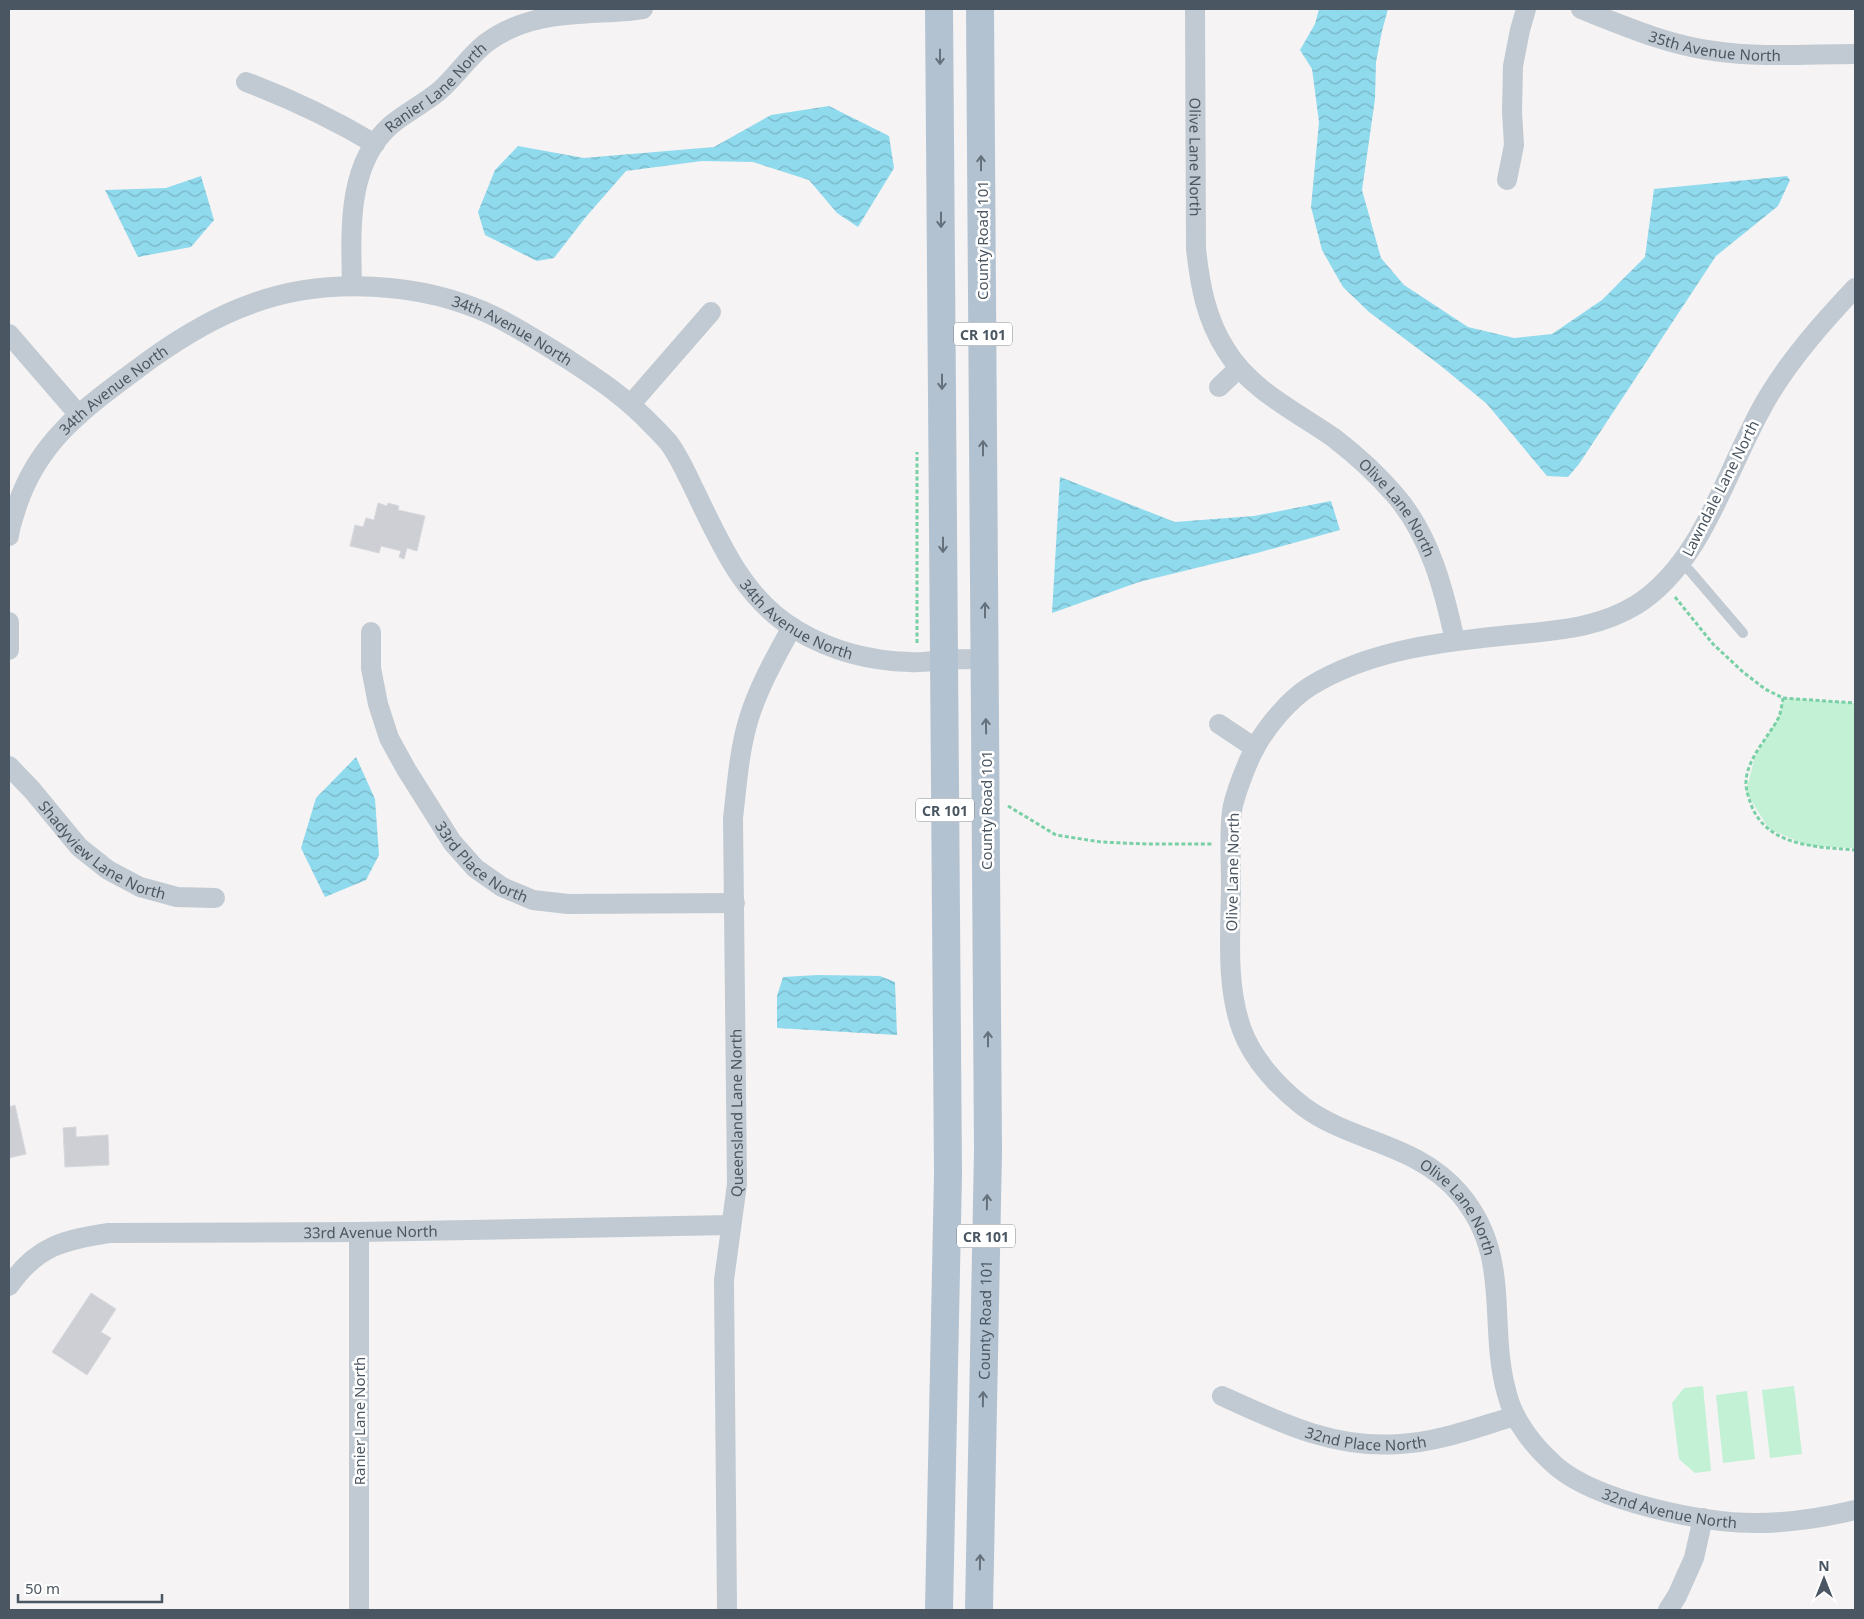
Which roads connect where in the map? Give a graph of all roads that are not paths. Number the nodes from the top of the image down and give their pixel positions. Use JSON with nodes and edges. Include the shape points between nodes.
{"nodes":[{"id":1,"x":643,"y":9,"type":"edge"},
{"id":2,"x":939,"y":9,"type":"edge"},
{"id":3,"x":980,"y":9,"type":"edge"},
{"id":4,"x":1195,"y":9,"type":"edge"},
{"id":5,"x":1526,"y":9,"type":"edge"},
{"id":6,"x":1581,"y":9,"type":"edge"},
{"id":7,"x":1855,"y":54,"type":"edge"},
{"id":8,"x":246,"y":82,"type":"dead end"},
{"id":9,"x":375,"y":144,"type":"junction"},
{"id":10,"x":1507,"y":180,"type":"dead end"},
{"id":11,"x":352,"y":286,"type":"junction"},
{"id":12,"x":1855,"y":288,"type":"edge"},
{"id":13,"x":711,"y":312,"type":"dead end"},
{"id":14,"x":9,"y":334,"type":"edge"},
{"id":15,"x":1239,"y":368,"type":"junction"},
{"id":16,"x":1219,"y":387,"type":"dead end"},
{"id":17,"x":632,"y":404,"type":"junction"},
{"id":18,"x":79,"y":415,"type":"junction"},
{"id":19,"x":9,"y":536,"type":"edge"},
{"id":20,"x":1680,"y":564,"type":"junction"},
{"id":21,"x":9,"y":622,"type":"edge"},
{"id":22,"x":792,"y":627,"type":"junction"},
{"id":23,"x":371,"y":632,"type":"dead end"},
{"id":24,"x":1743,"y":633,"type":"dead end"},
{"id":25,"x":1455,"y":641,"type":"junction"},
{"id":26,"x":9,"y":650,"type":"edge"},
{"id":27,"x":944,"y":659,"type":"junction"},
{"id":28,"x":985,"y":659,"type":"junction"},
{"id":29,"x":1219,"y":724,"type":"dead end"},
{"id":30,"x":1254,"y":748,"type":"junction"},
{"id":31,"x":9,"y":766,"type":"edge"},
{"id":32,"x":215,"y":898,"type":"dead end"},
{"id":33,"x":735,"y":903,"type":"junction"},
{"id":34,"x":730,"y":1225,"type":"junction"},
{"id":35,"x":359,"y":1232,"type":"junction"},
{"id":36,"x":14,"y":1264,"type":"edge"},
{"id":37,"x":9,"y":1286,"type":"edge"},
{"id":38,"x":1222,"y":1396,"type":"dead end"},
{"id":39,"x":1515,"y":1416,"type":"junction"},
{"id":40,"x":1855,"y":1510,"type":"edge"},
{"id":41,"x":1703,"y":1518,"type":"junction"},
{"id":42,"x":359,"y":1610,"type":"edge"},
{"id":43,"x":727,"y":1610,"type":"edge"},
{"id":44,"x":939,"y":1610,"type":"edge"},
{"id":45,"x":978,"y":1610,"type":"edge"},
{"id":46,"x":1668,"y":1610,"type":"edge"}],
"edges":[{"from":1,"to":9,"type":"street","name":"Ranier Lane North","via":[[538,18],[509,28],[485,44],[438,92],[390,126]]},
{"from":2,"to":27,"type":"main road","number":"CR 101","one_way":true},
{"from":28,"to":3,"type":"main road","name":"County Road 101","number":"CR 101","one_way":true},
{"from":4,"to":15,"type":"street","name":"Olive Lane North","via":[[1196,250],[1200,285],[1210,319]]},
{"from":5,"to":10,"type":"street","via":[[1513,66],[1514,145]]},
{"from":6,"to":7,"type":"street","name":"35th Avenue North","via":[[1632,30],[1715,52]]},
{"from":8,"to":9,"type":"street","via":[[334,120]]},
{"from":9,"to":11,"type":"street","name":"Ranier Lane North","via":[[352,203]]},
{"from":11,"to":17,"type":"street","name":"34th Avenue North","via":[[397,288],[446,298],[492,315],[535,338]]},
{"from":11,"to":18,"type":"street","name":"34th Avenue North","via":[[299,291],[252,303],[208,322],[165,349]]},
{"from":12,"to":20,"type":"street","name":"Lawndale Lane North","via":[[1799,350],[1768,396],[1703,529]]},
{"from":13,"to":17,"type":"street"},
{"from":14,"to":18,"type":"street"},
{"from":15,"to":16,"type":"street"},
{"from":15,"to":25,"type":"street","name":"Olive Lane North","via":[[1367,466],[1396,496],[1418,530],[1436,569]]},
{"from":17,"to":22,"type":"street","name":"34th Avenue North","via":[[669,444],[740,577],[766,607]]},
{"from":18,"to":19,"type":"street","name":"34th Avenue North","via":[[39,458],[22,492]]},
{"from":20,"to":24,"type":"lane","via":[[1690,571]]},
{"from":20,"to":25,"type":"street","name":"Lawndale Lane North","via":[[1637,604],[1606,620],[1574,628]]},
{"from":21,"to":26,"type":"street"},
{"from":22,"to":27,"type":"street","name":"34th Avenue North","via":[[831,648],[869,659],[907,662]]},
{"from":22,"to":33,"type":"street","name":"Queensland Lane North","via":[[768,671],[749,718],[738,768],[733,818]]},
{"from":23,"to":33,"type":"street","name":"33rd Place North","via":[[371,668],[389,738],[452,842],[475,868],[502,887],[533,900],[568,904]]},
{"from":25,"to":30,"type":"street","name":"Olive Lane North","via":[[1378,656],[1305,690],[1279,715]]},
{"from":27,"to":28,"type":"street","name":"34th Avenue North"},
{"from":27,"to":44,"type":"main road","number":"CR 101","via":[[948,1174]]},
{"from":45,"to":28,"type":"main road","name":"County Road 101","number":"CR 101","one_way":true,"via":[[988,1151]]},
{"from":29,"to":30,"type":"street"},
{"from":30,"to":39,"type":"street","name":"Olive Lane North","via":[[1232,809],[1231,968],[1234,1001],[1243,1033],[1260,1062],[1281,1087],[1307,1109],[1336,1125],[1403,1152],[1432,1169],[1458,1192],[1477,1218],[1491,1250],[1501,1362],[1506,1393]]},
{"from":31,"to":32,"type":"street","name":"Shadyview Lane North","via":[[79,847],[108,870],[140,887],[177,896]]},
{"from":33,"to":34,"type":"street","name":"Queensland Lane North","via":[[737,1184]]},
{"from":34,"to":35,"type":"street","name":"33rd Avenue North"},
{"from":34,"to":43,"type":"street","name":"Queensland Lane North","via":[[724,1280]]},
{"from":35,"to":36,"type":"street","name":"33rd Avenue North","via":[[109,1233],[73,1238]]},
{"from":35,"to":42,"type":"street","name":"Ranier Lane North"},
{"from":36,"to":37,"type":"street"},
{"from":38,"to":39,"type":"street","name":"32nd Place North","via":[[1317,1436],[1358,1444],[1401,1444],[1441,1437]]},
{"from":39,"to":41,"type":"street","name":"32nd Avenue North","via":[[1537,1448],[1560,1470],[1587,1485],[1663,1511]]},
{"from":40,"to":41,"type":"street","name":"32nd Avenue North","via":[[1804,1521],[1753,1523]]},
{"from":41,"to":46,"type":"street","via":[[1694,1558]]}]}
